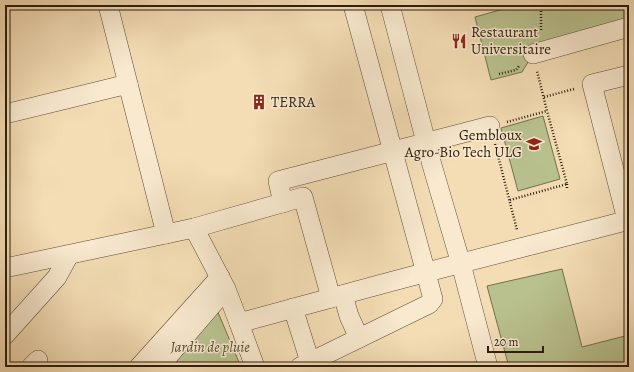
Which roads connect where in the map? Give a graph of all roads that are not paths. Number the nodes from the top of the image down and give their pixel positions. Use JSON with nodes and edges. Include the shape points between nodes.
{"nodes":[{"id":1,"x":108,"y":5,"type":"edge"},
{"id":2,"x":353,"y":5,"type":"edge"},
{"id":3,"x":390,"y":5,"type":"edge"},
{"id":4,"x":629,"y":27,"type":"edge"},
{"id":5,"x":533,"y":54,"type":"road end"},
{"id":6,"x":629,"y":75,"type":"edge"},
{"id":7,"x":128,"y":84,"type":"junction"},
{"id":8,"x":5,"y":114,"type":"edge"},
{"id":9,"x":490,"y":126,"type":"road end"},
{"id":10,"x":427,"y":142,"type":"junction"},
{"id":11,"x":394,"y":151,"type":"junction"},
{"id":12,"x":621,"y":164,"type":"edge"},
{"id":13,"x":283,"y":203,"type":"junction"},
{"id":14,"x":628,"y":220,"type":"edge"},
{"id":15,"x":194,"y":228,"type":"junction"},
{"id":16,"x":166,"y":234,"type":"junction"},
{"id":17,"x":69,"y":255,"type":"junction"},
{"id":18,"x":461,"y":264,"type":"junction"},
{"id":19,"x":5,"y":268,"type":"edge"},
{"id":20,"x":425,"y":272,"type":"junction"},
{"id":21,"x":223,"y":283,"type":"junction"},
{"id":22,"x":337,"y":297,"type":"junction"},
{"id":23,"x":292,"y":308,"type":"junction"},
{"id":24,"x":238,"y":323,"type":"junction"},
{"id":25,"x":5,"y":335,"type":"edge"},
{"id":26,"x":359,"y":338,"type":"junction"},
{"id":27,"x":305,"y":365,"type":"edge"},
{"id":28,"x":139,"y":367,"type":"edge"},
{"id":29,"x":159,"y":367,"type":"edge"},
{"id":30,"x":256,"y":367,"type":"edge"},
{"id":31,"x":488,"y":367,"type":"edge"}],
"edges":[{"from":1,"to":7,"type":"street"},
{"from":2,"to":11,"type":"street"},
{"from":3,"to":10,"type":"street"},
{"from":4,"to":5,"type":"street"},
{"from":6,"to":12,"type":"street","via":[[592,84]]},
{"from":7,"to":8,"type":"street"},
{"from":7,"to":16,"type":"street"},
{"from":9,"to":10,"type":"street"},
{"from":10,"to":11,"type":"street"},
{"from":10,"to":18,"type":"street"},
{"from":11,"to":13,"type":"street","via":[[278,181]]},
{"from":11,"to":20,"type":"street"},
{"from":12,"to":14,"type":"street"},
{"from":13,"to":15,"type":"street"},
{"from":13,"to":22,"type":"street","via":[[303,197]]},
{"from":14,"to":18,"type":"street"},
{"from":15,"to":16,"type":"street"},
{"from":15,"to":21,"type":"street"},
{"from":16,"to":17,"type":"street"},
{"from":17,"to":19,"type":"street"},
{"from":17,"to":25,"type":"street","via":[[57,277]]},
{"from":18,"to":20,"type":"street"},
{"from":18,"to":31,"type":"street"},
{"from":20,"to":22,"type":"street"},
{"from":20,"to":26,"type":"street","via":[[433,299],[429,304]]},
{"from":21,"to":24,"type":"street"},
{"from":21,"to":28,"type":"street"},
{"from":21,"to":29,"type":"street"},
{"from":22,"to":23,"type":"street"},
{"from":22,"to":26,"type":"street"},
{"from":23,"to":24,"type":"street"},
{"from":23,"to":27,"type":"street"},
{"from":24,"to":30,"type":"street"},
{"from":26,"to":27,"type":"street"}]}
